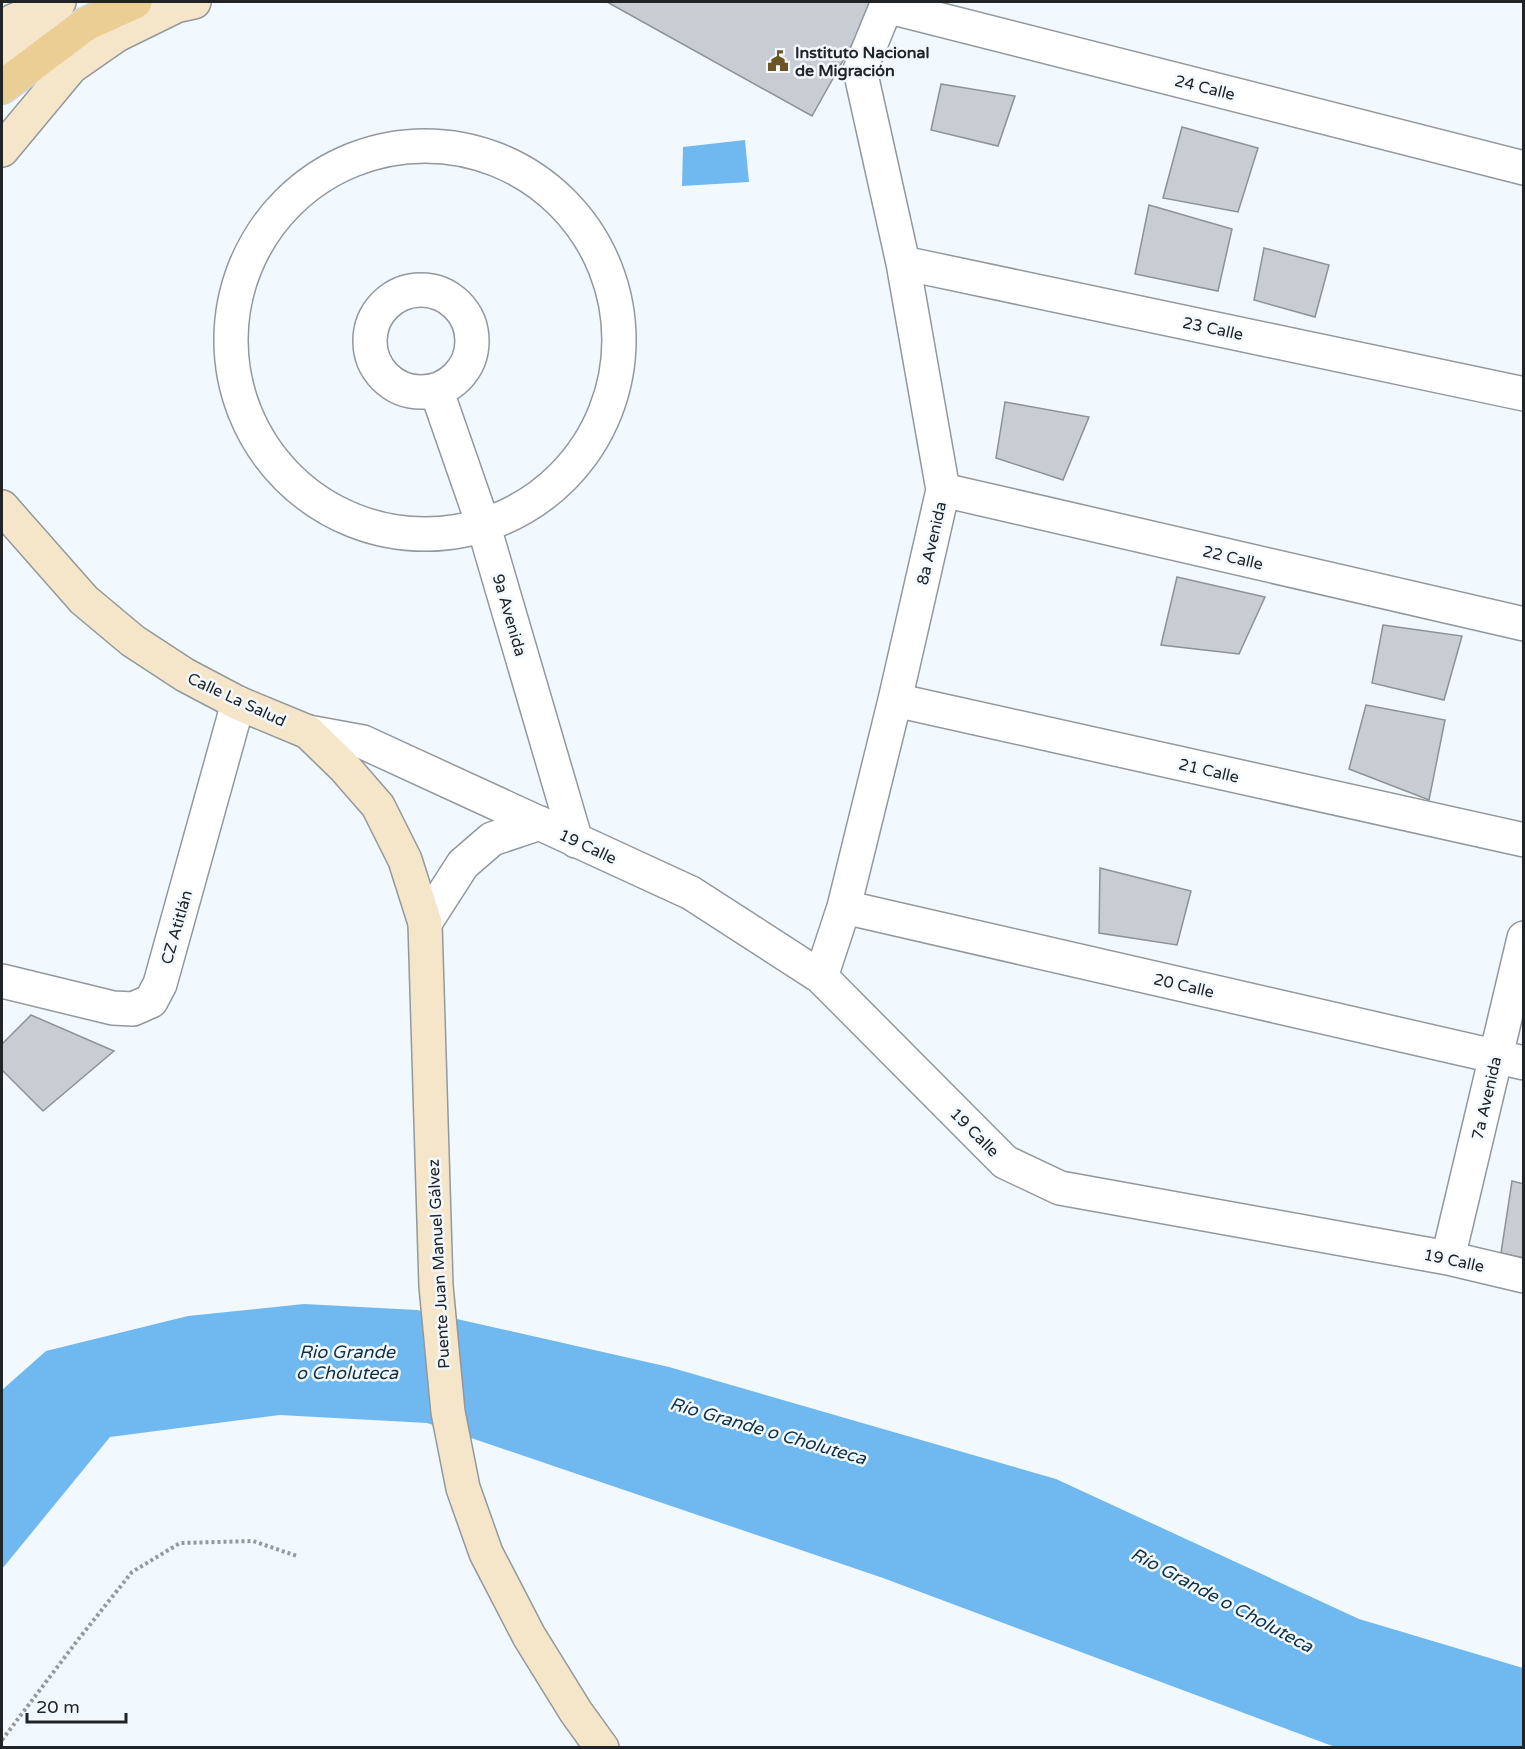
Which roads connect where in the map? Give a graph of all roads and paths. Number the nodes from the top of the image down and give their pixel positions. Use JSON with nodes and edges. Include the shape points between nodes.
{"nodes":[{"id":1,"x":59,"y":2,"type":"edge"},
{"id":2,"x":135,"y":2,"type":"edge"},
{"id":3,"x":194,"y":2,"type":"edge"},
{"id":4,"x":887,"y":4,"type":"edge"},
{"id":5,"x":86,"y":24,"type":"junction"},
{"id":6,"x":2,"y":29,"type":"edge"},
{"id":7,"x":2,"y":58,"type":"edge"},
{"id":8,"x":2,"y":87,"type":"edge"},
{"id":9,"x":2,"y":119,"type":"edge"},
{"id":10,"x":2,"y":150,"type":"edge"},
{"id":11,"x":1524,"y":168,"type":"edge"},
{"id":12,"x":903,"y":263,"type":"junction"},
{"id":13,"x":437,"y":392,"type":"dead end"},
{"id":14,"x":1524,"y":394,"type":"edge"},
{"id":15,"x":943,"y":490,"type":"junction"},
{"id":16,"x":2,"y":507,"type":"edge"},
{"id":17,"x":484,"y":527,"type":"junction"},
{"id":18,"x":1524,"y":624,"type":"edge"},
{"id":19,"x":895,"y":700,"type":"junction"},
{"id":20,"x":238,"y":703,"type":"junction"},
{"id":21,"x":308,"y":732,"type":"junction"},
{"id":22,"x":540,"y":823,"type":"junction"},
{"id":23,"x":1524,"y":840,"type":"edge"},
{"id":24,"x":576,"y":841,"type":"junction"},
{"id":25,"x":844,"y":907,"type":"junction"},
{"id":26,"x":425,"y":924,"type":"junction"},
{"id":27,"x":1524,"y":938,"type":"edge"},
{"id":28,"x":821,"y":977,"type":"junction"},
{"id":29,"x":2,"y":981,"type":"edge"},
{"id":30,"x":1510,"y":1060,"type":"edge"},
{"id":31,"x":1448,"y":1258,"type":"junction"},
{"id":32,"x":1524,"y":1276,"type":"edge"},
{"id":33,"x":297,"y":1556,"type":"dead end"},
{"id":34,"x":2,"y":1740,"type":"edge"},
{"id":35,"x":602,"y":1748,"type":"edge"}],
"edges":[{"from":1,"to":6,"type":"main road"},
{"from":2,"to":5,"type":"main road"},
{"from":3,"to":10,"type":"main road","via":[[176,6],[117,35],[71,67]]},
{"from":4,"to":11,"type":"street","name":"24 Calle"},
{"from":4,"to":12,"type":"street","name":"8a Avenida","via":[[860,70]]},
{"from":5,"to":7,"type":"main road"},
{"from":5,"to":8,"type":"main road"},
{"from":5,"to":9,"type":"main road"},
{"from":12,"to":14,"type":"street","name":"23 Calle"},
{"from":12,"to":15,"type":"street","name":"8a Avenida"},
{"from":13,"to":17,"type":"street","name":"9a Avenida"},
{"from":15,"to":18,"type":"street","name":"22 Calle"},
{"from":15,"to":19,"type":"street","name":"8a Avenida"},
{"from":16,"to":20,"type":"main road","name":"Calle La Salud","via":[[84,600],[133,641]]},
{"from":17,"to":17,"type":"street","via":[[542,498],[587,452],[610,404],[621,330],[607,267],[573,212],[523,171],[462,148],[398,146],[336,165],[284,203],[244,266],[230,318],[234,382],[258,442],[300,491],[357,523],[421,536]]},
{"from":17,"to":24,"type":"street","name":"9a Avenida"},
{"from":19,"to":23,"type":"street","name":"21 Calle"},
{"from":19,"to":25,"type":"street","name":"8a Avenida"},
{"from":20,"to":21,"type":"main road","name":"Calle La Salud"},
{"from":20,"to":29,"type":"street","name":"CZ Atitlán","via":[[160,984],[151,1001],[133,1009],[113,1008]]},
{"from":21,"to":22,"type":"street","name":"19 Calle","via":[[363,742]]},
{"from":21,"to":26,"type":"main road","name":"Calle La Salud","via":[[378,806],[405,860]]},
{"from":22,"to":24,"type":"street","name":"19 Calle"},
{"from":22,"to":26,"type":"street","name":"19 Calle","via":[[492,839],[463,864]]},
{"from":24,"to":28,"type":"street","name":"19 Calle","via":[[691,892]]},
{"from":25,"to":28,"type":"street","name":"8a Avenida"},
{"from":25,"to":30,"type":"street","name":"20 Calle"},
{"from":26,"to":35,"type":"main road","name":"Puente Juan Manuel Gálvez","via":[[436,1286],[448,1412],[463,1488],[486,1552],[529,1636]]},
{"from":27,"to":30,"type":"street","name":"7a Avenida"},
{"from":28,"to":31,"type":"street","name":"19 Calle","via":[[1005,1162],[1060,1188]]},
{"from":30,"to":31,"type":"street","name":"7a Avenida"},
{"from":31,"to":32,"type":"street","name":"19 Calle"},
{"from":33,"to":34,"type":"path","via":[[253,1541],[180,1543],[132,1572]]}]}
